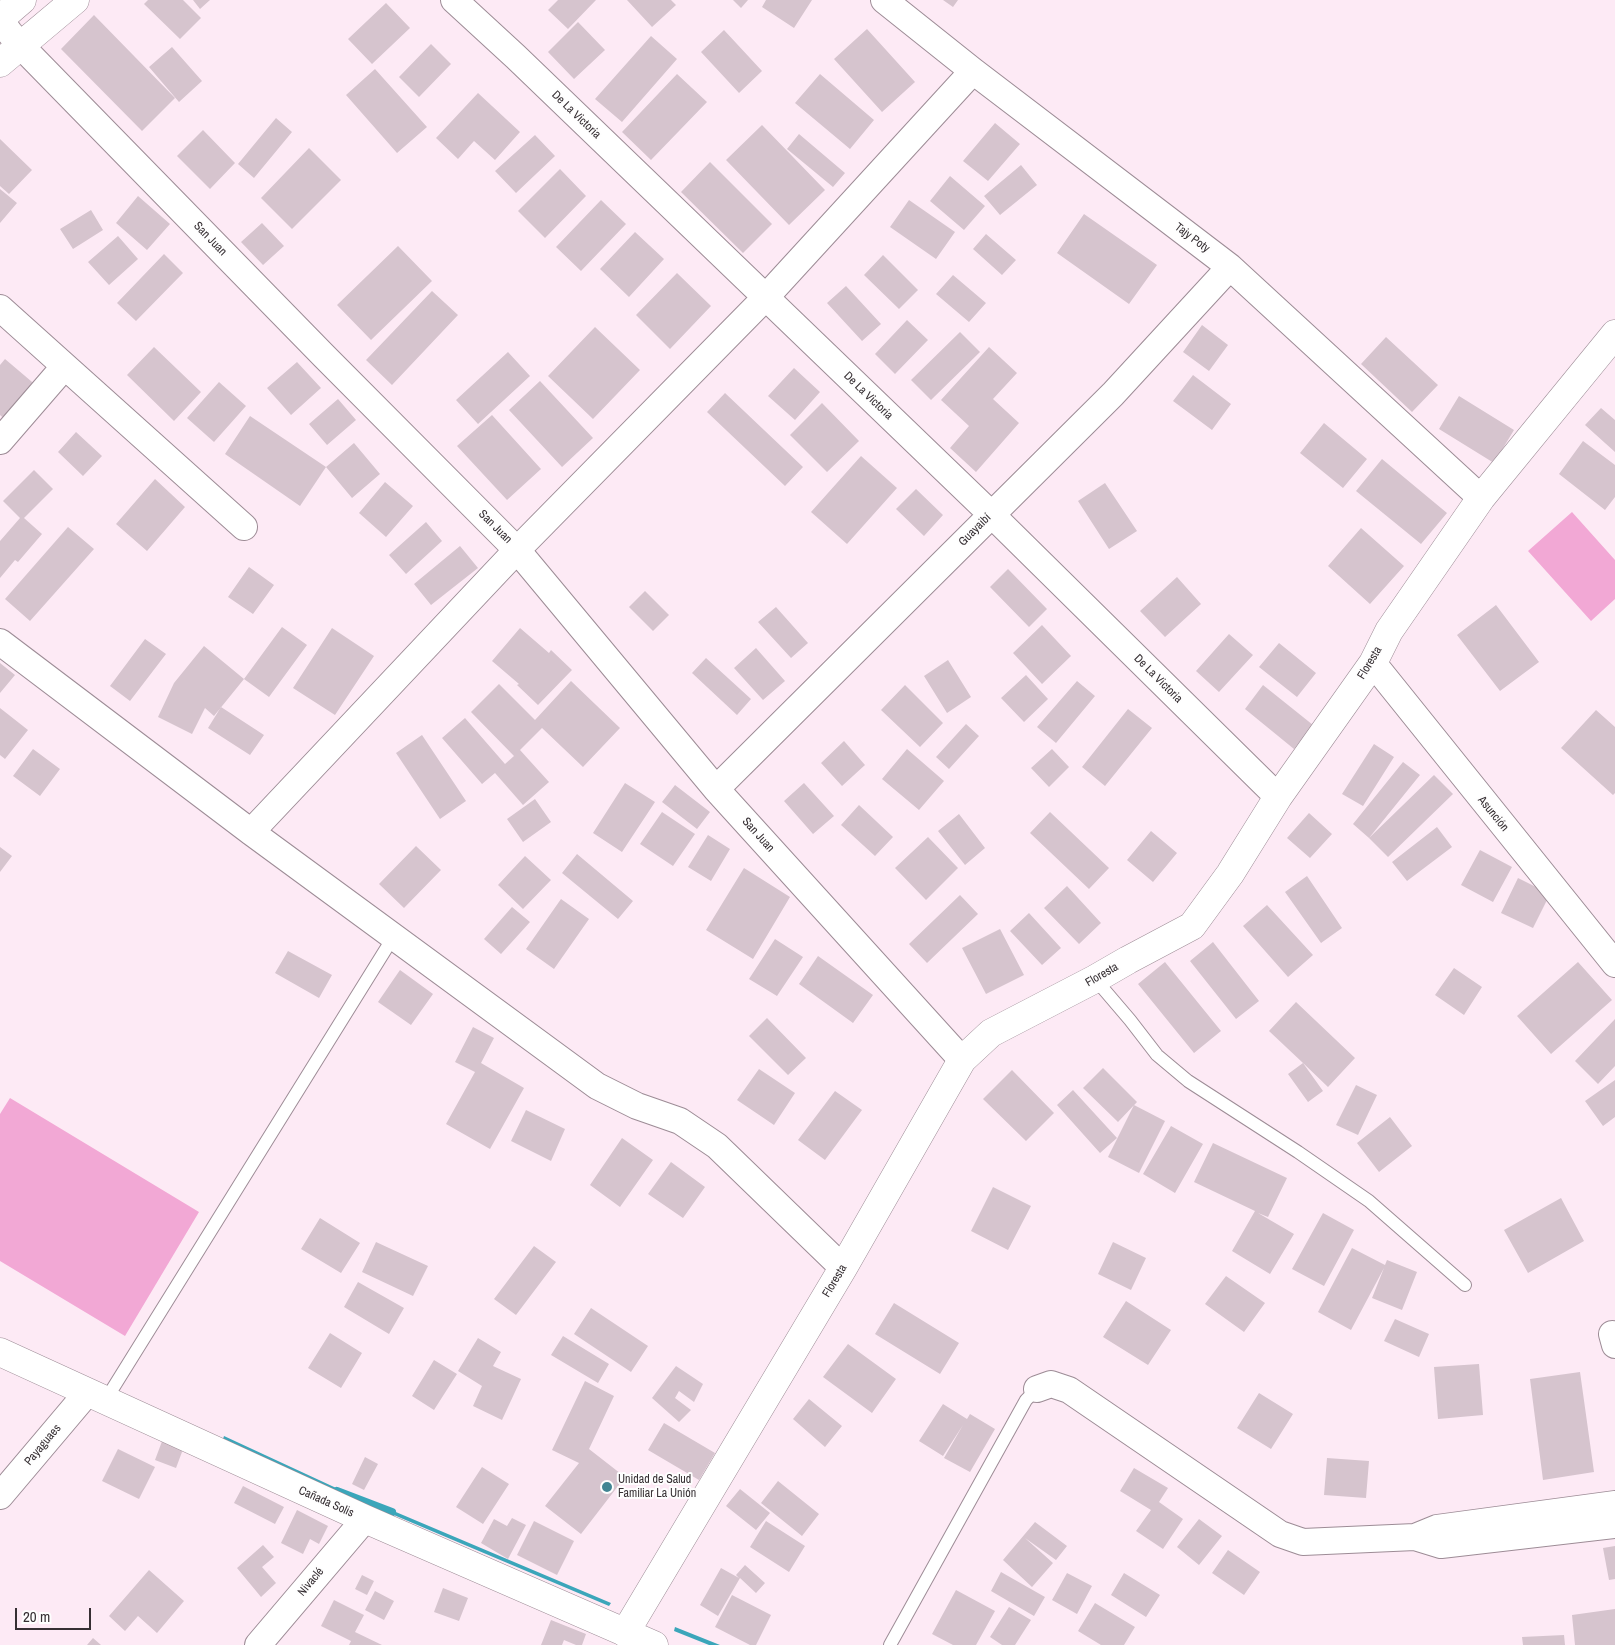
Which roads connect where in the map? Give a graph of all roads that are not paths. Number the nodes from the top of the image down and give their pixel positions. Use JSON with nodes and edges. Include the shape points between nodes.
{"nodes":[{"id":1,"x":22,"y":0,"type":"edge"},
{"id":2,"x":75,"y":0,"type":"edge"},
{"id":3,"x":454,"y":0,"type":"edge"},
{"id":4,"x":884,"y":0,"type":"edge"},
{"id":5,"x":0,"y":19,"type":"edge"},
{"id":6,"x":21,"y":46,"type":"junction"},
{"id":7,"x":0,"y":63,"type":"edge"},
{"id":8,"x":973,"y":71,"type":"junction"},
{"id":9,"x":1230,"y":267,"type":"junction"},
{"id":10,"x":765,"y":298,"type":"junction"},
{"id":11,"x":0,"y":308,"type":"edge"},
{"id":12,"x":1615,"y":334,"type":"edge"},
{"id":13,"x":64,"y":366,"type":"junction"},
{"id":14,"x":0,"y":441,"type":"edge"},
{"id":15,"x":1481,"y":498,"type":"junction"},
{"id":16,"x":991,"y":514,"type":"junction"},
{"id":17,"x":244,"y":527,"type":"dead end"},
{"id":18,"x":518,"y":550,"type":"junction"},
{"id":19,"x":0,"y":642,"type":"edge"},
{"id":20,"x":1373,"y":662,"type":"junction"},
{"id":21,"x":716,"y":789,"type":"junction"},
{"id":22,"x":1278,"y":797,"type":"junction"},
{"id":23,"x":251,"y":832,"type":"junction"},
{"id":24,"x":394,"y":936,"type":"junction"},
{"id":25,"x":1615,"y":964,"type":"edge"},
{"id":26,"x":1095,"y":979,"type":"junction"},
{"id":27,"x":962,"y":1060,"type":"junction"},
{"id":28,"x":843,"y":1268,"type":"junction"},
{"id":29,"x":1464,"y":1285,"type":"dead end"},
{"id":30,"x":0,"y":1352,"type":"edge"},
{"id":31,"x":1037,"y":1389,"type":"joint"},
{"id":32,"x":96,"y":1397,"type":"junction"},
{"id":33,"x":0,"y":1496,"type":"edge"},
{"id":34,"x":1615,"y":1504,"type":"edge"},
{"id":35,"x":365,"y":1519,"type":"junction"},
{"id":36,"x":1615,"y":1526,"type":"edge"},
{"id":37,"x":1415,"y":1537,"type":"junction"},
{"id":38,"x":625,"y":1633,"type":"junction"},
{"id":39,"x":258,"y":1645,"type":"edge"},
{"id":40,"x":654,"y":1645,"type":"edge"},
{"id":41,"x":890,"y":1645,"type":"edge"}],
"edges":[{"from":1,"to":5,"type":"street"},
{"from":2,"to":6,"type":"street"},
{"from":3,"to":10,"type":"street","name":"De La Victoria"},
{"from":4,"to":8,"type":"street","name":"Tajy Poty"},
{"from":5,"to":6,"type":"street","name":"San Juan"},
{"from":6,"to":7,"type":"street"},
{"from":6,"to":18,"type":"street","name":"San Juan"},
{"from":8,"to":9,"type":"street","name":"Tajy Poty"},
{"from":8,"to":10,"type":"street"},
{"from":9,"to":15,"type":"street","name":"Tajy Poty"},
{"from":9,"to":16,"type":"street","name":"Guayaibí","via":[[1113,394]]},
{"from":10,"to":16,"type":"street","name":"De La Victoria"},
{"from":10,"to":18,"type":"street"},
{"from":11,"to":13,"type":"street"},
{"from":12,"to":15,"type":"street","name":"Floresta"},
{"from":13,"to":14,"type":"street"},
{"from":13,"to":17,"type":"street"},
{"from":15,"to":20,"type":"street","name":"Floresta","via":[[1389,631]]},
{"from":16,"to":21,"type":"street","name":"Guayaibí"},
{"from":16,"to":22,"type":"street","name":"De La Victoria"},
{"from":18,"to":21,"type":"street","name":"San Juan"},
{"from":18,"to":23,"type":"street"},
{"from":19,"to":23,"type":"street"},
{"from":20,"to":22,"type":"street","name":"Floresta"},
{"from":20,"to":25,"type":"street","name":"Asunción"},
{"from":21,"to":27,"type":"street","name":"San Juan"},
{"from":22,"to":26,"type":"street","name":"Floresta","via":[[1230,874],[1192,926]]},
{"from":23,"to":24,"type":"street"},
{"from":24,"to":28,"type":"street","via":[[597,1086],[637,1106],[680,1121],[717,1146]]},
{"from":24,"to":32,"type":"lane"},
{"from":26,"to":27,"type":"street","name":"Floresta","via":[[991,1033]]},
{"from":26,"to":29,"type":"lane","via":[[1157,1055],[1188,1081],[1369,1201]]},
{"from":27,"to":28,"type":"street","name":"Floresta"},
{"from":28,"to":38,"type":"street","name":"Floresta"},
{"from":30,"to":32,"type":"street","name":"Cañada Solis"},
{"from":31,"to":37,"type":"street","via":[[1051,1384],[1069,1390],[1280,1534],[1302,1542]]},
{"from":31,"to":41,"type":"lane","via":[[1026,1400]]},
{"from":32,"to":33,"type":"street","name":"Payaguaes"},
{"from":32,"to":35,"type":"street","name":"Cañada Solis"},
{"from":34,"to":37,"type":"street","via":[[1437,1528]]},
{"from":35,"to":38,"type":"street","name":"Cañada Solis"},
{"from":35,"to":39,"type":"street","name":"Nivaclé"},
{"from":36,"to":37,"type":"street","via":[[1441,1545]]},
{"from":38,"to":40,"type":"street","name":"Cañada Solis"}]}
